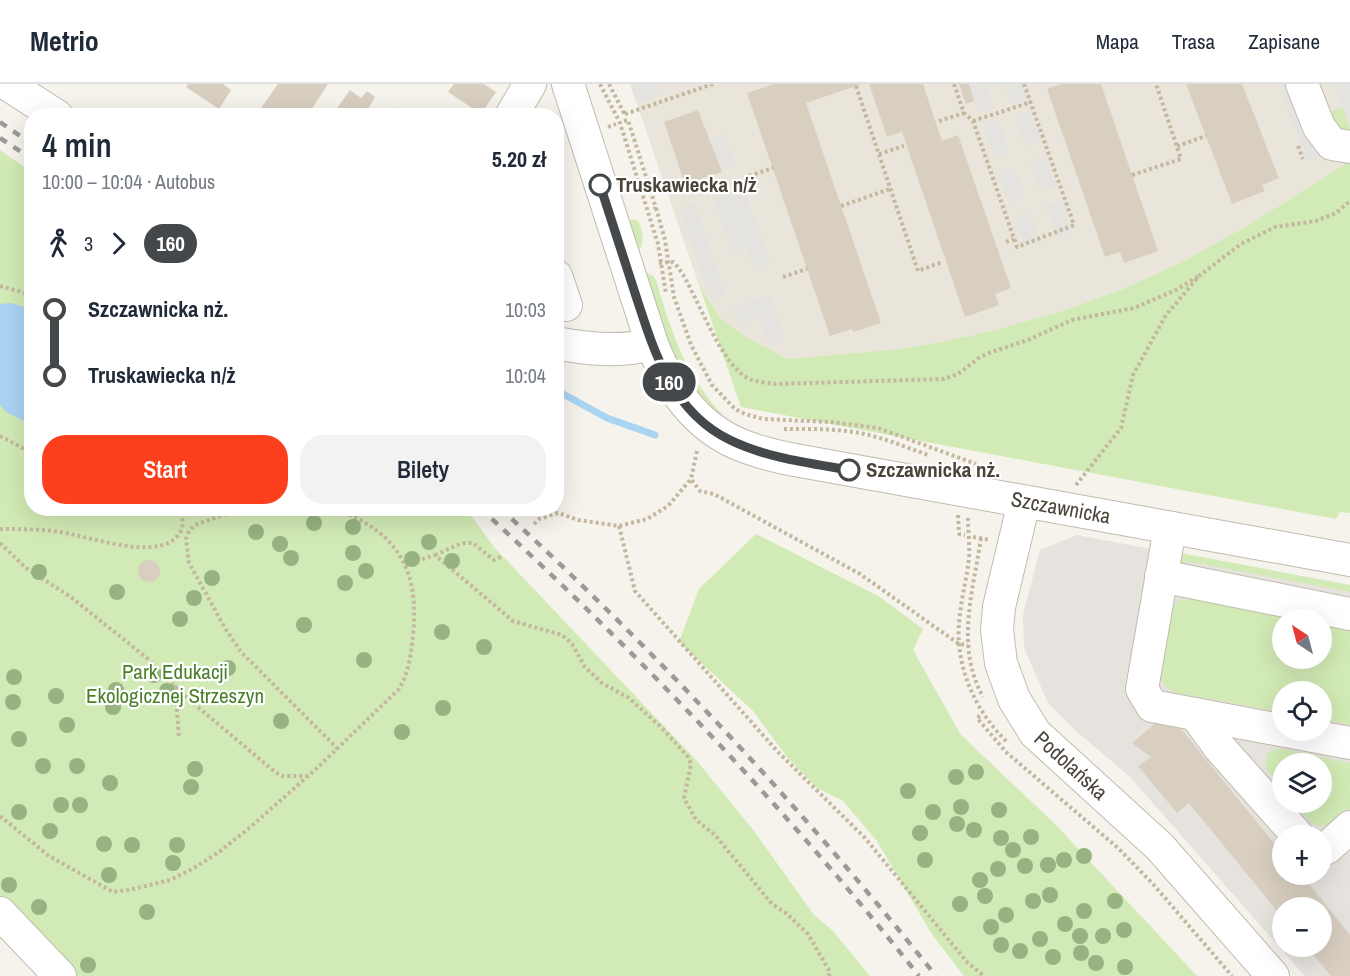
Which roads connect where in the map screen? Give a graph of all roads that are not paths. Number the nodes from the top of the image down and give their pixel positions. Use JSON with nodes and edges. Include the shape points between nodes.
{"nodes":[{"id":1,"x":7,"y":84,"type":"edge"},
{"id":2,"x":530,"y":84,"type":"edge"},
{"id":3,"x":568,"y":84,"type":"edge"},
{"id":4,"x":1302,"y":84,"type":"edge"},
{"id":5,"x":44,"y":108,"type":"edge"},
{"id":6,"x":516,"y":108,"type":"edge"},
{"id":7,"x":1350,"y":147,"type":"edge"},
{"id":8,"x":564,"y":299,"type":"edge"},
{"id":9,"x":566,"y":305,"type":"dead end"},
{"id":10,"x":652,"y":344,"type":"junction"},
{"id":11,"x":564,"y":345,"type":"edge"},
{"id":12,"x":1024,"y":502,"type":"junction"},
{"id":13,"x":1170,"y":528,"type":"junction"},
{"id":14,"x":1350,"y":560,"type":"edge"},
{"id":15,"x":1161,"y":576,"type":"junction"},
{"id":16,"x":1350,"y":614,"type":"edge"},
{"id":17,"x":1195,"y":714,"type":"junction"},
{"id":18,"x":1350,"y":743,"type":"edge"},
{"id":19,"x":1288,"y":825,"type":"edge"},
{"id":20,"x":1350,"y":827,"type":"edge"},
{"id":21,"x":1332,"y":843,"type":"edge"},
{"id":22,"x":0,"y":913,"type":"edge"},
{"id":23,"x":60,"y":976,"type":"edge"},
{"id":24,"x":1273,"y":976,"type":"edge"}],
"edges":[{"from":1,"to":5,"type":"street"},
{"from":2,"to":6,"type":"street"},
{"from":3,"to":10,"type":"street","name":"Szczawnicka"},
{"from":4,"to":7,"type":"street","via":[[1319,127],[1332,144]]},
{"from":8,"to":9,"type":"street"},
{"from":10,"to":11,"type":"street","via":[[637,349]]},
{"from":10,"to":12,"type":"street","name":"Szczawnicka","via":[[663,373],[697,416],[727,439],[745,447]]},
{"from":12,"to":13,"type":"street","name":"Szczawnicka"},
{"from":12,"to":24,"type":"street","name":"Podolańska","via":[[999,607],[998,644],[1014,699],[1035,733],[1160,847]]},
{"from":13,"to":14,"type":"street","name":"Szczawnicka"},
{"from":13,"to":15,"type":"street"},
{"from":15,"to":16,"type":"street"},
{"from":15,"to":17,"type":"street","via":[[1142,689],[1152,706]]},
{"from":17,"to":18,"type":"street"},
{"from":17,"to":19,"type":"street"},
{"from":20,"to":21,"type":"street"},
{"from":22,"to":23,"type":"street"}]}
